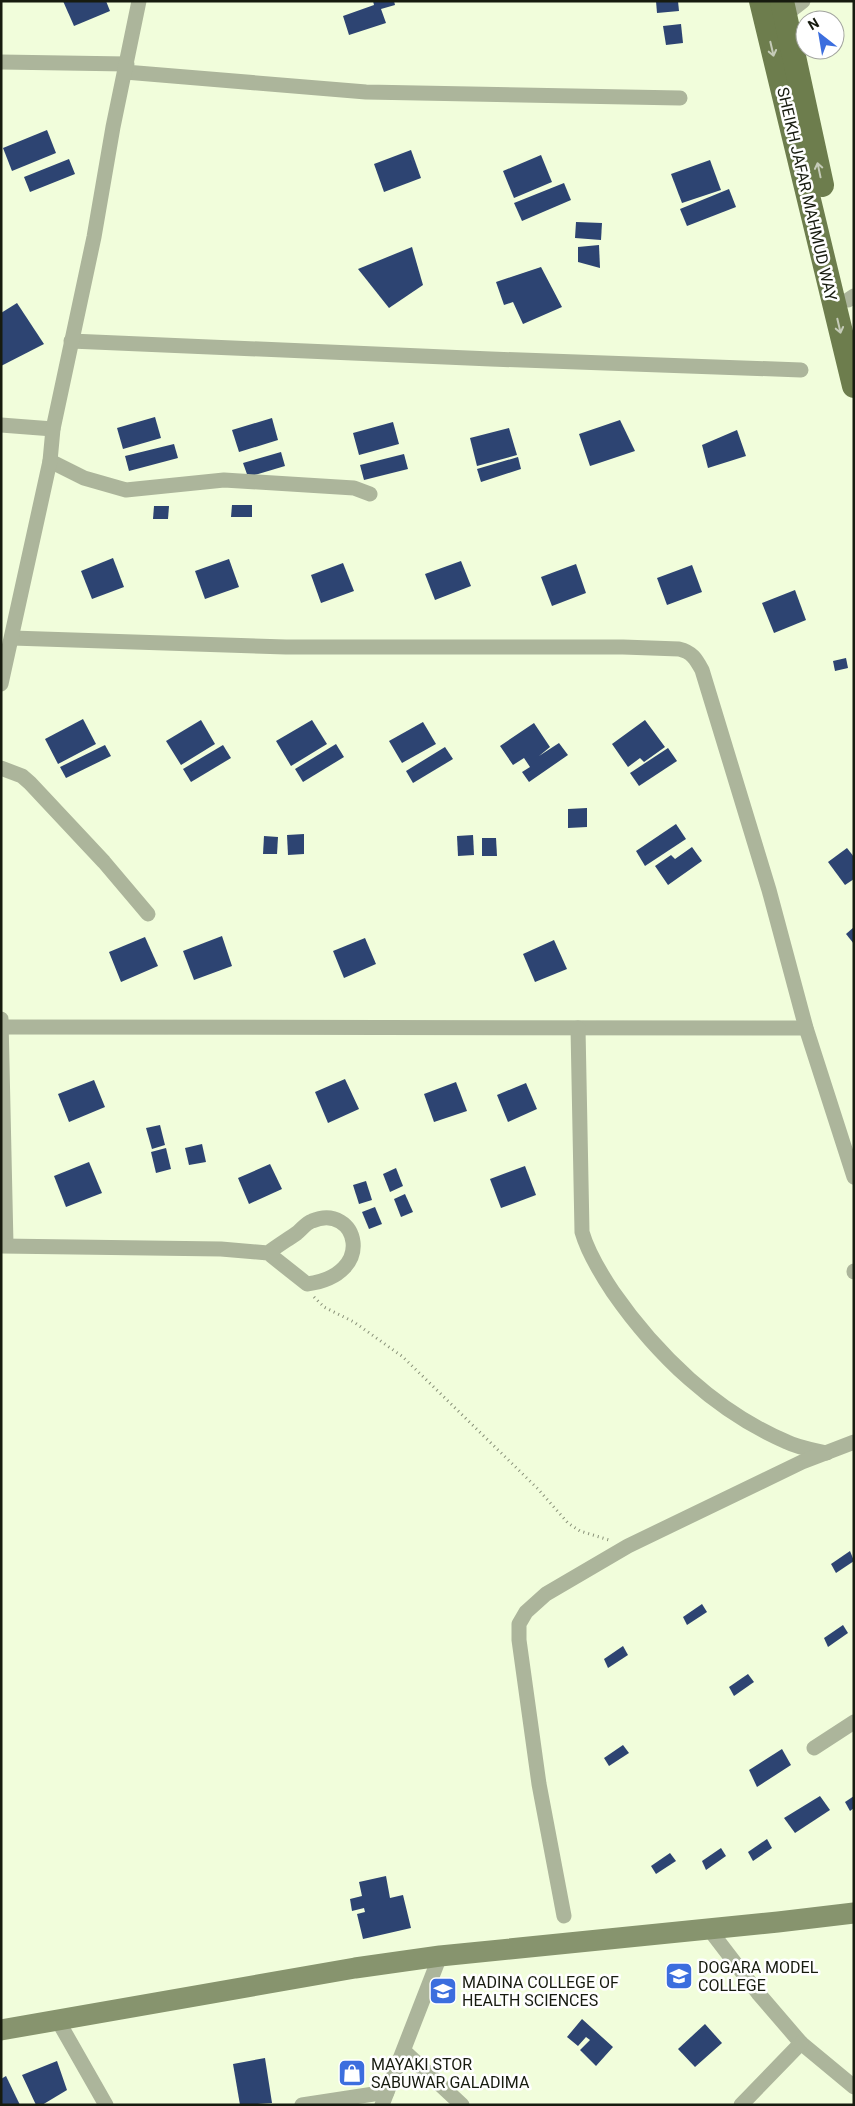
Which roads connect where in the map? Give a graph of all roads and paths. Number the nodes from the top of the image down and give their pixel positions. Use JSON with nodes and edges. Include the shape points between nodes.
{"nodes":[{"id":1,"x":139,"y":1,"type":"edge"},
{"id":2,"x":761,"y":1,"type":"edge"},
{"id":3,"x":790,"y":6,"type":"edge"},
{"id":4,"x":1,"y":62,"type":"edge"},
{"id":5,"x":126,"y":68,"type":"junction"},
{"id":6,"x":680,"y":98,"type":"dead end"},
{"id":7,"x":852,"y":305,"type":"edge"},
{"id":8,"x":71,"y":341,"type":"junction"},
{"id":9,"x":801,"y":370,"type":"dead end"},
{"id":10,"x":854,"y":386,"type":"edge"},
{"id":11,"x":1,"y":425,"type":"edge"},
{"id":12,"x":53,"y":429,"type":"junction"},
{"id":13,"x":50,"y":461,"type":"junction"},
{"id":14,"x":370,"y":494,"type":"dead end"},
{"id":15,"x":12,"y":638,"type":"junction"},
{"id":16,"x":1,"y":684,"type":"edge"},
{"id":17,"x":1,"y":768,"type":"edge"},
{"id":18,"x":148,"y":914,"type":"dead end"},
{"id":19,"x":1,"y":1019,"type":"edge"},
{"id":20,"x":1,"y":1027,"type":"edge"},
{"id":21,"x":578,"y":1028,"type":"junction"},
{"id":22,"x":806,"y":1028,"type":"junction"},
{"id":23,"x":854,"y":1177,"type":"edge"},
{"id":24,"x":4,"y":1246,"type":"edge"},
{"id":25,"x":268,"y":1253,"type":"junction"},
{"id":26,"x":307,"y":1284,"type":"junction"},
{"id":27,"x":854,"y":1442,"type":"edge"},
{"id":28,"x":827,"y":1453,"type":"junction"},
{"id":29,"x":628,"y":1546,"type":"junction"},
{"id":30,"x":854,"y":1722,"type":"edge"},
{"id":31,"x":814,"y":1748,"type":"dead end"},
{"id":32,"x":854,"y":1913,"type":"edge"},
{"id":33,"x":564,"y":1916,"type":"dead end"},
{"id":34,"x":709,"y":1928,"type":"junction"},
{"id":35,"x":440,"y":1956,"type":"junction"},
{"id":36,"x":57,"y":2019,"type":"junction"},
{"id":37,"x":1,"y":2030,"type":"edge"},
{"id":38,"x":801,"y":2043,"type":"junction"},
{"id":39,"x":404,"y":2051,"type":"junction"},
{"id":40,"x":854,"y":2087,"type":"edge"},
{"id":41,"x":385,"y":2098,"type":"edge"},
{"id":42,"x":106,"y":2105,"type":"edge"},
{"id":43,"x":302,"y":2105,"type":"edge"},
{"id":44,"x":462,"y":2105,"type":"edge"},
{"id":45,"x":741,"y":2105,"type":"edge"}],
"edges":[{"from":1,"to":5,"type":"street"},
{"from":2,"to":10,"type":"main road","name":"SHEIKH JAFAR MAHMUD WAY","one_way":true},
{"from":7,"to":3,"type":"main road","name":"SHEIKH JAFAR MAHMUD WAY","one_way":true},
{"from":4,"to":5,"type":"street"},
{"from":5,"to":6,"type":"street","via":[[366,92]]},
{"from":5,"to":8,"type":"street"},
{"from":8,"to":9,"type":"street"},
{"from":8,"to":12,"type":"street"},
{"from":11,"to":12,"type":"street"},
{"from":12,"to":13,"type":"street"},
{"from":13,"to":14,"type":"street","via":[[84,478],[126,490],[224,480],[354,488]]},
{"from":13,"to":15,"type":"street"},
{"from":15,"to":16,"type":"street"},
{"from":15,"to":22,"type":"street","via":[[286,648],[623,647],[688,651],[702,670],[769,890]]},
{"from":17,"to":18,"type":"street","via":[[22,776],[30,783]]},
{"from":19,"to":20,"type":"street"},
{"from":20,"to":21,"type":"street"},
{"from":20,"to":24,"type":"street"},
{"from":21,"to":22,"type":"street"},
{"from":21,"to":28,"type":"street","via":[[582,1232],[603,1278],[659,1351],[705,1391],[732,1412],[788,1443]]},
{"from":22,"to":23,"type":"street"},
{"from":24,"to":25,"type":"street","via":[[221,1249]]},
{"from":25,"to":26,"type":"street"},
{"from":25,"to":26,"type":"street","via":[[313,1220],[328,1217],[338,1220],[352,1239],[354,1251],[351,1260],[333,1276]]},
{"from":26,"to":29,"type":"path","via":[[324,1307],[354,1322],[403,1357],[538,1489],[568,1523],[580,1531]]},
{"from":27,"to":28,"type":"street"},
{"from":28,"to":29,"type":"street"},
{"from":29,"to":33,"type":"street","via":[[546,1594],[526,1612],[519,1624],[539,1784]]},
{"from":30,"to":31,"type":"street"},
{"from":32,"to":34,"type":"street"},
{"from":34,"to":35,"type":"street"},
{"from":34,"to":38,"type":"street"},
{"from":35,"to":36,"type":"street"},
{"from":35,"to":39,"type":"street"},
{"from":36,"to":37,"type":"street"},
{"from":36,"to":42,"type":"street"},
{"from":38,"to":40,"type":"street"},
{"from":38,"to":45,"type":"street"},
{"from":39,"to":41,"type":"street"},
{"from":39,"to":44,"type":"street"},
{"from":41,"to":43,"type":"street"}]}
